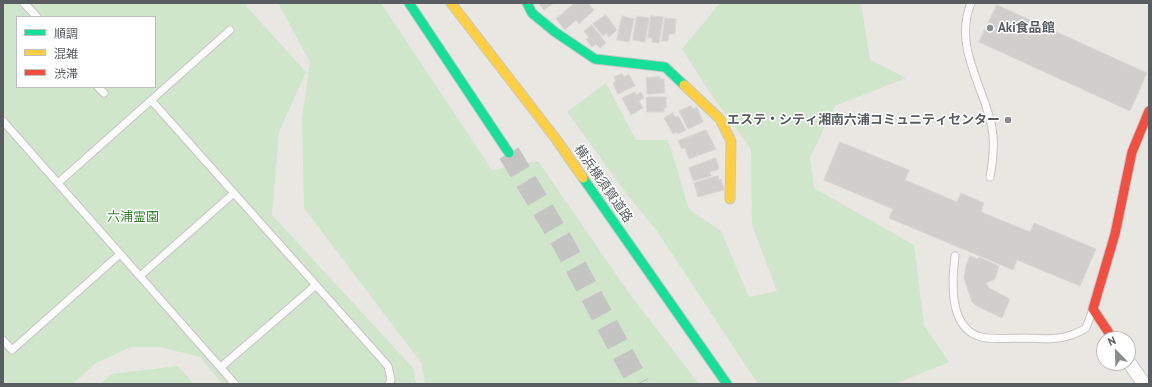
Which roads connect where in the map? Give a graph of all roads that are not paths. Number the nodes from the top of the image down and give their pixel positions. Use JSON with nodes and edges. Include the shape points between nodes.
{"nodes":[{"id":1,"x":24,"y":3,"type":"edge"},
{"id":2,"x":409,"y":3,"type":"edge"},
{"id":3,"x":451,"y":3,"type":"edge"},
{"id":4,"x":526,"y":3,"type":"edge"},
{"id":5,"x":971,"y":3,"type":"edge"},
{"id":6,"x":36,"y":16,"type":"edge"},
{"id":7,"x":230,"y":30,"type":"dead end"},
{"id":8,"x":99,"y":88,"type":"edge"},
{"id":9,"x":104,"y":93,"type":"dead end"},
{"id":10,"x":151,"y":100,"type":"junction"},
{"id":11,"x":1149,"y":111,"type":"edge"},
{"id":12,"x":3,"y":121,"type":"edge"},
{"id":13,"x":509,"y":153,"type":"tunnel mouth"},
{"id":14,"x":990,"y":177,"type":"dead end"},
{"id":15,"x":58,"y":183,"type":"junction"},
{"id":16,"x":234,"y":193,"type":"junction"},
{"id":17,"x":730,"y":199,"type":"dead end"},
{"id":18,"x":120,"y":254,"type":"junction"},
{"id":19,"x":955,"y":256,"type":"dead end"},
{"id":20,"x":140,"y":276,"type":"junction"},
{"id":21,"x":316,"y":285,"type":"junction"},
{"id":22,"x":1093,"y":309,"type":"junction"},
{"id":23,"x":1108,"y":331,"type":"edge"},
{"id":24,"x":3,"y":340,"type":"edge"},
{"id":25,"x":221,"y":368,"type":"junction"},
{"id":26,"x":1135,"y":371,"type":"edge"},
{"id":27,"x":235,"y":384,"type":"edge"},
{"id":28,"x":389,"y":384,"type":"edge"},
{"id":29,"x":727,"y":384,"type":"edge"},
{"id":30,"x":1144,"y":384,"type":"edge"}],
"edges":[{"from":1,"to":6,"type":"lane"},
{"from":2,"to":13,"type":"main road"},
{"from":3,"to":29,"type":"main road","name":"横浜横須賀道路","via":[[556,139]]},
{"from":4,"to":17,"type":"main road","via":[[532,12],[555,32],[595,59],[665,67],[715,114],[731,141]]},
{"from":5,"to":14,"type":"lane","via":[[965,28],[966,42],[968,58],[992,126],[994,140]]},
{"from":7,"to":10,"type":"lane"},
{"from":8,"to":9,"type":"lane"},
{"from":10,"to":15,"type":"lane"},
{"from":10,"to":16,"type":"lane"},
{"from":11,"to":22,"type":"main road","via":[[1130,157],[1117,225]]},
{"from":12,"to":15,"type":"lane"},
{"from":15,"to":18,"type":"lane"},
{"from":16,"to":20,"type":"lane"},
{"from":16,"to":21,"type":"lane"},
{"from":18,"to":20,"type":"lane"},
{"from":18,"to":24,"type":"lane","via":[[12,350]]},
{"from":19,"to":22,"type":"lane","via":[[952,281],[960,319],[969,330],[981,337],[1062,339],[1086,328]]},
{"from":20,"to":25,"type":"lane"},
{"from":21,"to":25,"type":"lane"},
{"from":21,"to":28,"type":"lane","via":[[388,366],[391,380]]},
{"from":22,"to":23,"type":"main road"},
{"from":25,"to":27,"type":"lane"},
{"from":26,"to":30,"type":"street"}]}
